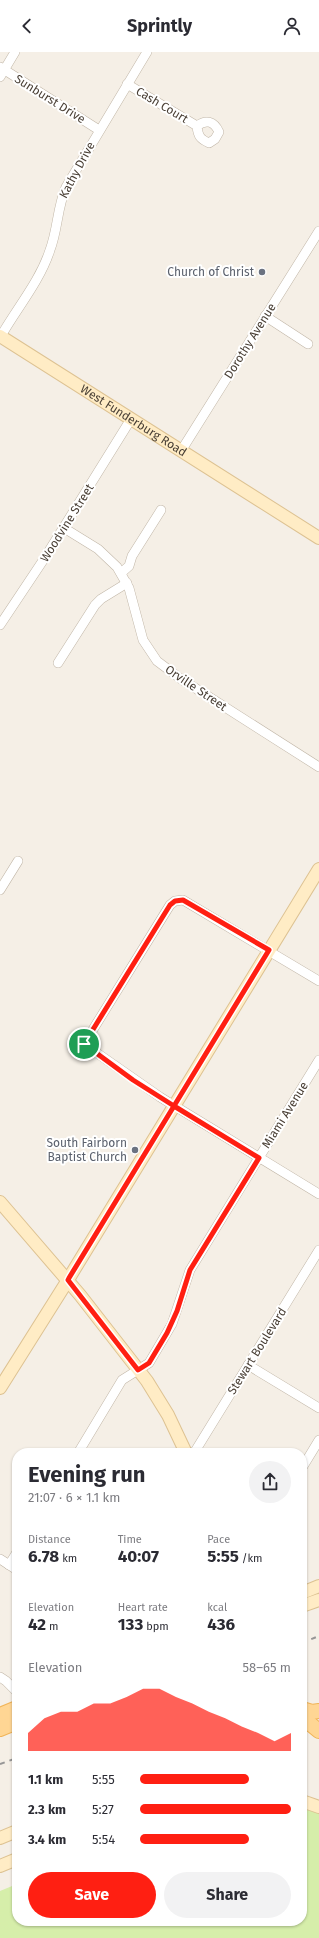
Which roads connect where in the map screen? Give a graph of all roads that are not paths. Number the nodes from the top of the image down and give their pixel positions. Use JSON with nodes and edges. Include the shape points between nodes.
{"nodes":[{"id":1,"x":15,"y":52,"type":"edge"},
{"id":2,"x":147,"y":52,"type":"edge"},
{"id":3,"x":1,"y":71,"type":"edge"},
{"id":4,"x":127,"y":84,"type":"junction"},
{"id":5,"x":197,"y":126,"type":"dead end"},
{"id":6,"x":99,"y":130,"type":"junction"},
{"id":7,"x":319,"y":231,"type":"edge"},
{"id":8,"x":265,"y":316,"type":"junction"},
{"id":9,"x":0,"y":336,"type":"edge"},
{"id":10,"x":308,"y":344,"type":"dead end"},
{"id":11,"x":131,"y":420,"type":"junction"},
{"id":12,"x":181,"y":451,"type":"junction"},
{"id":13,"x":161,"y":510,"type":"dead end"},
{"id":14,"x":64,"y":528,"type":"junction"},
{"id":15,"x":319,"y":538,"type":"edge"},
{"id":16,"x":122,"y":573,"type":"junction"},
{"id":17,"x":127,"y":583,"type":"junction"},
{"id":18,"x":0,"y":626,"type":"edge"},
{"id":19,"x":58,"y":663,"type":"dead end"},
{"id":20,"x":319,"y":767,"type":"edge"},
{"id":21,"x":18,"y":861,"type":"dead end"},
{"id":22,"x":319,"y":869,"type":"edge"},
{"id":23,"x":0,"y":890,"type":"edge"},
{"id":24,"x":269,"y":950,"type":"junction"},
{"id":25,"x":319,"y":981,"type":"edge"},
{"id":26,"x":319,"y":1060,"type":"edge"},
{"id":27,"x":174,"y":1106,"type":"junction"},
{"id":28,"x":259,"y":1158,"type":"junction"},
{"id":29,"x":319,"y":1194,"type":"edge"},
{"id":30,"x":0,"y":1202,"type":"edge"},
{"id":31,"x":319,"y":1250,"type":"edge"},
{"id":32,"x":68,"y":1280,"type":"junction"},
{"id":33,"x":248,"y":1365,"type":"junction"},
{"id":34,"x":138,"y":1370,"type":"junction"},
{"id":35,"x":0,"y":1388,"type":"edge"},
{"id":36,"x":319,"y":1408,"type":"edge"},
{"id":37,"x":319,"y":1440,"type":"edge"},
{"id":38,"x":81,"y":1448,"type":"edge"},
{"id":39,"x":184,"y":1448,"type":"edge"},
{"id":40,"x":197,"y":1448,"type":"edge"},
{"id":41,"x":307,"y":1460,"type":"edge"},
{"id":42,"x":0,"y":1559,"type":"edge"},
{"id":43,"x":12,"y":1567,"type":"edge"},
{"id":44,"x":319,"y":1586,"type":"edge"},
{"id":45,"x":307,"y":1591,"type":"edge"},
{"id":46,"x":319,"y":1600,"type":"edge"},
{"id":47,"x":307,"y":1604,"type":"edge"},
{"id":48,"x":0,"y":1677,"type":"edge"},
{"id":49,"x":12,"y":1688,"type":"edge"},
{"id":50,"x":12,"y":1710,"type":"edge"},
{"id":51,"x":307,"y":1710,"type":"edge"},
{"id":52,"x":319,"y":1711,"type":"edge"},
{"id":53,"x":0,"y":1715,"type":"edge"},
{"id":54,"x":307,"y":1720,"type":"edge"},
{"id":55,"x":12,"y":1724,"type":"edge"},
{"id":56,"x":0,"y":1729,"type":"edge"},
{"id":57,"x":319,"y":1731,"type":"edge"},
{"id":58,"x":307,"y":1795,"type":"edge"},
{"id":59,"x":319,"y":1798,"type":"edge"},
{"id":60,"x":307,"y":1803,"type":"edge"},
{"id":61,"x":319,"y":1807,"type":"edge"},
{"id":62,"x":12,"y":1833,"type":"edge"},
{"id":63,"x":0,"y":1838,"type":"edge"},
{"id":64,"x":12,"y":1861,"type":"edge"},
{"id":65,"x":0,"y":1866,"type":"edge"}],
"edges":[{"from":1,"to":3,"type":"street"},
{"from":2,"to":4,"type":"street","name":"Kathy Drive"},
{"from":3,"to":6,"type":"street","name":"Sunburst Drive"},
{"from":4,"to":5,"type":"street","name":"Cash Court"},
{"from":4,"to":6,"type":"street","name":"Kathy Drive"},
{"from":6,"to":9,"type":"street","name":"Kathy Drive","via":[[60,200],[53,242],[47,259]]},
{"from":7,"to":8,"type":"street","name":"Dorothy Avenue"},
{"from":8,"to":10,"type":"street"},
{"from":8,"to":12,"type":"street","name":"Dorothy Avenue"},
{"from":9,"to":11,"type":"street","name":"West Funderburg Road"},
{"from":11,"to":12,"type":"street","name":"West Funderburg Road"},
{"from":11,"to":14,"type":"street","name":"Woodvine Street"},
{"from":12,"to":15,"type":"street","name":"West Funderburg Road"},
{"from":13,"to":16,"type":"street","via":[[132,556],[129,566]]},
{"from":14,"to":16,"type":"street","name":"Orville Street","via":[[98,549]]},
{"from":14,"to":18,"type":"street","name":"Woodvine Street"},
{"from":16,"to":17,"type":"street","name":"Orville Street"},
{"from":17,"to":19,"type":"street","via":[[95,605]]},
{"from":17,"to":20,"type":"street","name":"Orville Street","via":[[133,598],[140,633],[157,661]]},
{"from":21,"to":23,"type":"street"},
{"from":22,"to":24,"type":"street"},
{"from":24,"to":25,"type":"street"},
{"from":24,"to":27,"type":"street"},
{"from":24,"to":27,"type":"street","via":[[181,900],[175,901],[170,905],[84,1044]]},
{"from":26,"to":28,"type":"street","name":"Miami Avenue"},
{"from":27,"to":28,"type":"street"},
{"from":27,"to":32,"type":"street"},
{"from":28,"to":29,"type":"street"},
{"from":28,"to":34,"type":"street","name":"Miami Avenue","via":[[190,1270],[167,1333],[149,1363]]},
{"from":30,"to":32,"type":"street"},
{"from":31,"to":33,"type":"street","name":"Stewart Boulevard"},
{"from":32,"to":34,"type":"street"},
{"from":32,"to":35,"type":"street"},
{"from":33,"to":36,"type":"street"},
{"from":33,"to":40,"type":"street","name":"Stewart Boulevard"},
{"from":34,"to":38,"type":"street","name":"Miami Avenue","via":[[122,1380]]},
{"from":34,"to":39,"type":"street","via":[[168,1415]]},
{"from":37,"to":41,"type":"street"},
{"from":42,"to":43,"type":"street"},
{"from":44,"to":45,"type":"street"},
{"from":46,"to":47,"type":"street"},
{"from":48,"to":49,"type":"street"},
{"from":50,"to":53,"type":"main road"},
{"from":51,"to":52,"type":"main road"},
{"from":54,"to":57,"type":"main road"},
{"from":55,"to":56,"type":"main road"},
{"from":58,"to":59,"type":"street"},
{"from":60,"to":61,"type":"street"},
{"from":62,"to":63,"type":"street"},
{"from":64,"to":65,"type":"street"}]}
